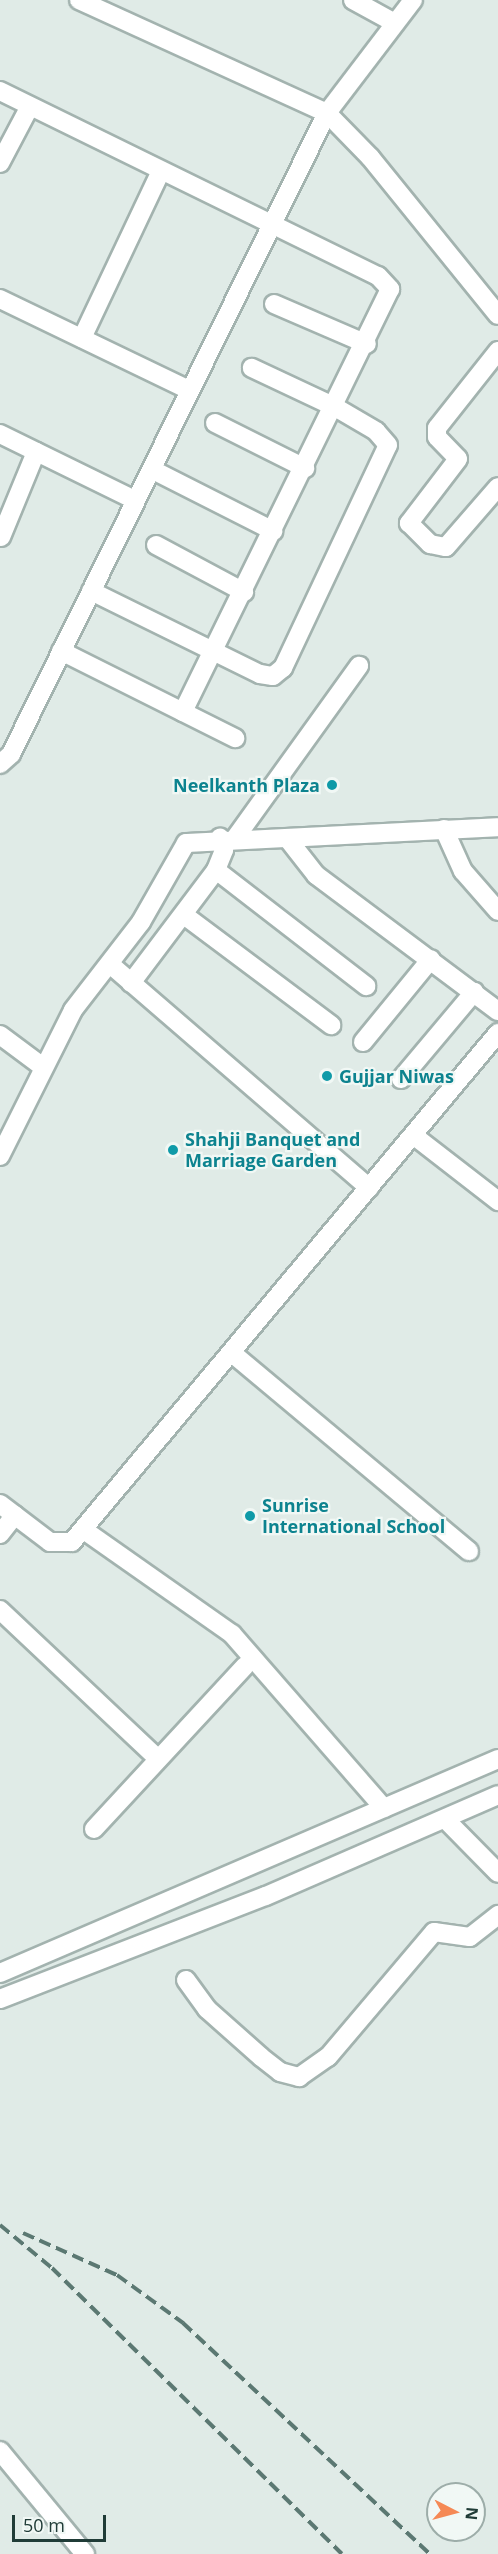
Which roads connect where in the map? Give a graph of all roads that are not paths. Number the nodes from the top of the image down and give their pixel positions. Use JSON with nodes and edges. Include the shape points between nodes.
{"nodes":[{"id":1,"x":80,"y":0,"type":"edge"},
{"id":2,"x":353,"y":0,"type":"edge"},
{"id":3,"x":413,"y":0,"type":"edge"},
{"id":4,"x":395,"y":23,"type":"junction"},
{"id":5,"x":0,"y":91,"type":"edge"},
{"id":6,"x":30,"y":106,"type":"junction"},
{"id":7,"x":327,"y":113,"type":"junction"},
{"id":8,"x":0,"y":162,"type":"edge"},
{"id":9,"x":161,"y":171,"type":"junction"},
{"id":10,"x":271,"y":225,"type":"junction"},
{"id":11,"x":0,"y":299,"type":"edge"},
{"id":12,"x":274,"y":303,"type":"dead end"},
{"id":13,"x":498,"y":315,"type":"edge"},
{"id":14,"x":82,"y":338,"type":"junction"},
{"id":15,"x":367,"y":344,"type":"junction"},
{"id":16,"x":498,"y":351,"type":"edge"},
{"id":17,"x":252,"y":368,"type":"dead end"},
{"id":18,"x":189,"y":390,"type":"junction"},
{"id":19,"x":335,"y":407,"type":"junction"},
{"id":20,"x":215,"y":423,"type":"dead end"},
{"id":21,"x":0,"y":434,"type":"edge"},
{"id":22,"x":36,"y":452,"type":"junction"},
{"id":23,"x":305,"y":468,"type":"junction"},
{"id":24,"x":153,"y":470,"type":"junction"},
{"id":25,"x":498,"y":487,"type":"edge"},
{"id":26,"x":135,"y":500,"type":"junction"},
{"id":27,"x":273,"y":531,"type":"junction"},
{"id":28,"x":0,"y":538,"type":"edge"},
{"id":29,"x":156,"y":545,"type":"dead end"},
{"id":30,"x":91,"y":591,"type":"junction"},
{"id":31,"x":244,"y":592,"type":"junction"},
{"id":32,"x":60,"y":651,"type":"junction"},
{"id":33,"x":214,"y":654,"type":"junction"},
{"id":34,"x":359,"y":666,"type":"dead end"},
{"id":35,"x":183,"y":712,"type":"junction"},
{"id":36,"x":235,"y":738,"type":"dead end"},
{"id":37,"x":0,"y":764,"type":"edge"},
{"id":38,"x":498,"y":827,"type":"edge"},
{"id":39,"x":444,"y":829,"type":"junction"},
{"id":40,"x":228,"y":838,"type":"junction"},
{"id":41,"x":287,"y":838,"type":"junction"},
{"id":42,"x":216,"y":870,"type":"junction"},
{"id":43,"x":498,"y":911,"type":"edge"},
{"id":44,"x":184,"y":915,"type":"junction"},
{"id":45,"x":431,"y":959,"type":"junction"},
{"id":46,"x":111,"y":965,"type":"junction"},
{"id":47,"x":131,"y":982,"type":"junction"},
{"id":48,"x":366,"y":986,"type":"dead end"},
{"id":49,"x":474,"y":992,"type":"junction"},
{"id":50,"x":498,"y":1011,"type":"edge"},
{"id":51,"x":331,"y":1025,"type":"dead end"},
{"id":52,"x":498,"y":1033,"type":"edge"},
{"id":53,"x":0,"y":1035,"type":"edge"},
{"id":54,"x":363,"y":1042,"type":"dead end"},
{"id":55,"x":43,"y":1067,"type":"junction"},
{"id":56,"x":401,"y":1079,"type":"dead end"},
{"id":57,"x":413,"y":1135,"type":"junction"},
{"id":58,"x":0,"y":1156,"type":"edge"},
{"id":59,"x":369,"y":1188,"type":"junction"},
{"id":60,"x":498,"y":1201,"type":"edge"},
{"id":61,"x":232,"y":1353,"type":"junction"},
{"id":62,"x":0,"y":1504,"type":"edge"},
{"id":63,"x":15,"y":1515,"type":"junction"},
{"id":64,"x":84,"y":1530,"type":"junction"},
{"id":65,"x":0,"y":1534,"type":"edge"},
{"id":66,"x":469,"y":1551,"type":"dead end"},
{"id":67,"x":0,"y":1610,"type":"edge"},
{"id":68,"x":245,"y":1666,"type":"dead end"},
{"id":69,"x":158,"y":1759,"type":"junction"},
{"id":70,"x":498,"y":1759,"type":"edge"},
{"id":71,"x":498,"y":1795,"type":"edge"},
{"id":72,"x":384,"y":1808,"type":"junction"},
{"id":73,"x":446,"y":1820,"type":"junction"},
{"id":74,"x":94,"y":1829,"type":"dead end"},
{"id":75,"x":498,"y":1873,"type":"edge"},
{"id":76,"x":143,"y":1912,"type":"junction"},
{"id":77,"x":498,"y":1914,"type":"edge"},
{"id":78,"x":153,"y":1935,"type":"junction"},
{"id":79,"x":0,"y":1972,"type":"edge"},
{"id":80,"x":186,"y":1980,"type":"dead end"},
{"id":81,"x":0,"y":1999,"type":"edge"},
{"id":82,"x":0,"y":2451,"type":"edge"},
{"id":83,"x":85,"y":2554,"type":"edge"}],
"edges":[{"from":1,"to":7,"type":"street"},
{"from":2,"to":4,"type":"street"},
{"from":3,"to":4,"type":"street"},
{"from":4,"to":7,"type":"street"},
{"from":5,"to":6,"type":"street"},
{"from":6,"to":8,"type":"street"},
{"from":6,"to":9,"type":"street"},
{"from":7,"to":10,"type":"street"},
{"from":7,"to":13,"type":"street","via":[[370,157]]},
{"from":9,"to":10,"type":"street"},
{"from":9,"to":14,"type":"street"},
{"from":10,"to":15,"type":"street","via":[[385,281],[390,298]]},
{"from":10,"to":18,"type":"street"},
{"from":11,"to":14,"type":"street"},
{"from":12,"to":15,"type":"street"},
{"from":14,"to":18,"type":"street"},
{"from":15,"to":19,"type":"street"},
{"from":16,"to":25,"type":"street","via":[[437,428],[437,437],[458,459],[409,523],[430,544],[447,547]]},
{"from":17,"to":19,"type":"street"},
{"from":18,"to":24,"type":"street"},
{"from":19,"to":23,"type":"street"},
{"from":19,"to":33,"type":"street","via":[[384,438],[387,454],[381,469],[278,674],[260,674]]},
{"from":20,"to":23,"type":"street"},
{"from":21,"to":22,"type":"street"},
{"from":22,"to":26,"type":"street"},
{"from":22,"to":28,"type":"street"},
{"from":23,"to":27,"type":"street"},
{"from":24,"to":26,"type":"street"},
{"from":24,"to":27,"type":"street"},
{"from":26,"to":30,"type":"street"},
{"from":27,"to":31,"type":"street"},
{"from":29,"to":31,"type":"street"},
{"from":30,"to":32,"type":"street"},
{"from":30,"to":33,"type":"street"},
{"from":31,"to":33,"type":"street"},
{"from":32,"to":35,"type":"street"},
{"from":32,"to":37,"type":"street","via":[[10,754]]},
{"from":33,"to":35,"type":"street"},
{"from":34,"to":40,"type":"street"},
{"from":35,"to":36,"type":"street"},
{"from":38,"to":39,"type":"street"},
{"from":39,"to":41,"type":"street"},
{"from":39,"to":43,"type":"street","via":[[463,871]]},
{"from":40,"to":41,"type":"street"},
{"from":40,"to":42,"type":"street"},
{"from":40,"to":46,"type":"street","via":[[194,840],[178,849]]},
{"from":41,"to":45,"type":"street","via":[[316,874]]},
{"from":42,"to":44,"type":"street"},
{"from":42,"to":48,"type":"street"},
{"from":44,"to":47,"type":"street"},
{"from":44,"to":51,"type":"street"},
{"from":45,"to":49,"type":"street"},
{"from":45,"to":54,"type":"street"},
{"from":46,"to":47,"type":"street"},
{"from":46,"to":55,"type":"street","via":[[83,993]]},
{"from":47,"to":59,"type":"street"},
{"from":49,"to":50,"type":"street"},
{"from":49,"to":56,"type":"street"},
{"from":52,"to":57,"type":"street"},
{"from":53,"to":55,"type":"street"},
{"from":55,"to":58,"type":"street"},
{"from":57,"to":59,"type":"street"},
{"from":57,"to":60,"type":"street"},
{"from":59,"to":61,"type":"street"},
{"from":61,"to":64,"type":"street"},
{"from":61,"to":66,"type":"street"},
{"from":62,"to":63,"type":"street"},
{"from":63,"to":64,"type":"street","via":[[57,1545],[72,1542]]},
{"from":63,"to":65,"type":"street"},
{"from":64,"to":72,"type":"street","via":[[232,1634]]},
{"from":67,"to":69,"type":"street"},
{"from":68,"to":69,"type":"street"},
{"from":69,"to":74,"type":"street"},
{"from":70,"to":72,"type":"street"},
{"from":71,"to":73,"type":"street"},
{"from":72,"to":76,"type":"street"},
{"from":73,"to":75,"type":"street"},
{"from":73,"to":78,"type":"street","via":[[266,1896]]},
{"from":76,"to":78,"type":"street"},
{"from":76,"to":79,"type":"street"},
{"from":77,"to":80,"type":"street","via":[[470,1937],[435,1932],[328,2057],[299,2077],[280,2072],[261,2056],[207,2009]]},
{"from":78,"to":81,"type":"street"},
{"from":82,"to":83,"type":"street"}]}
